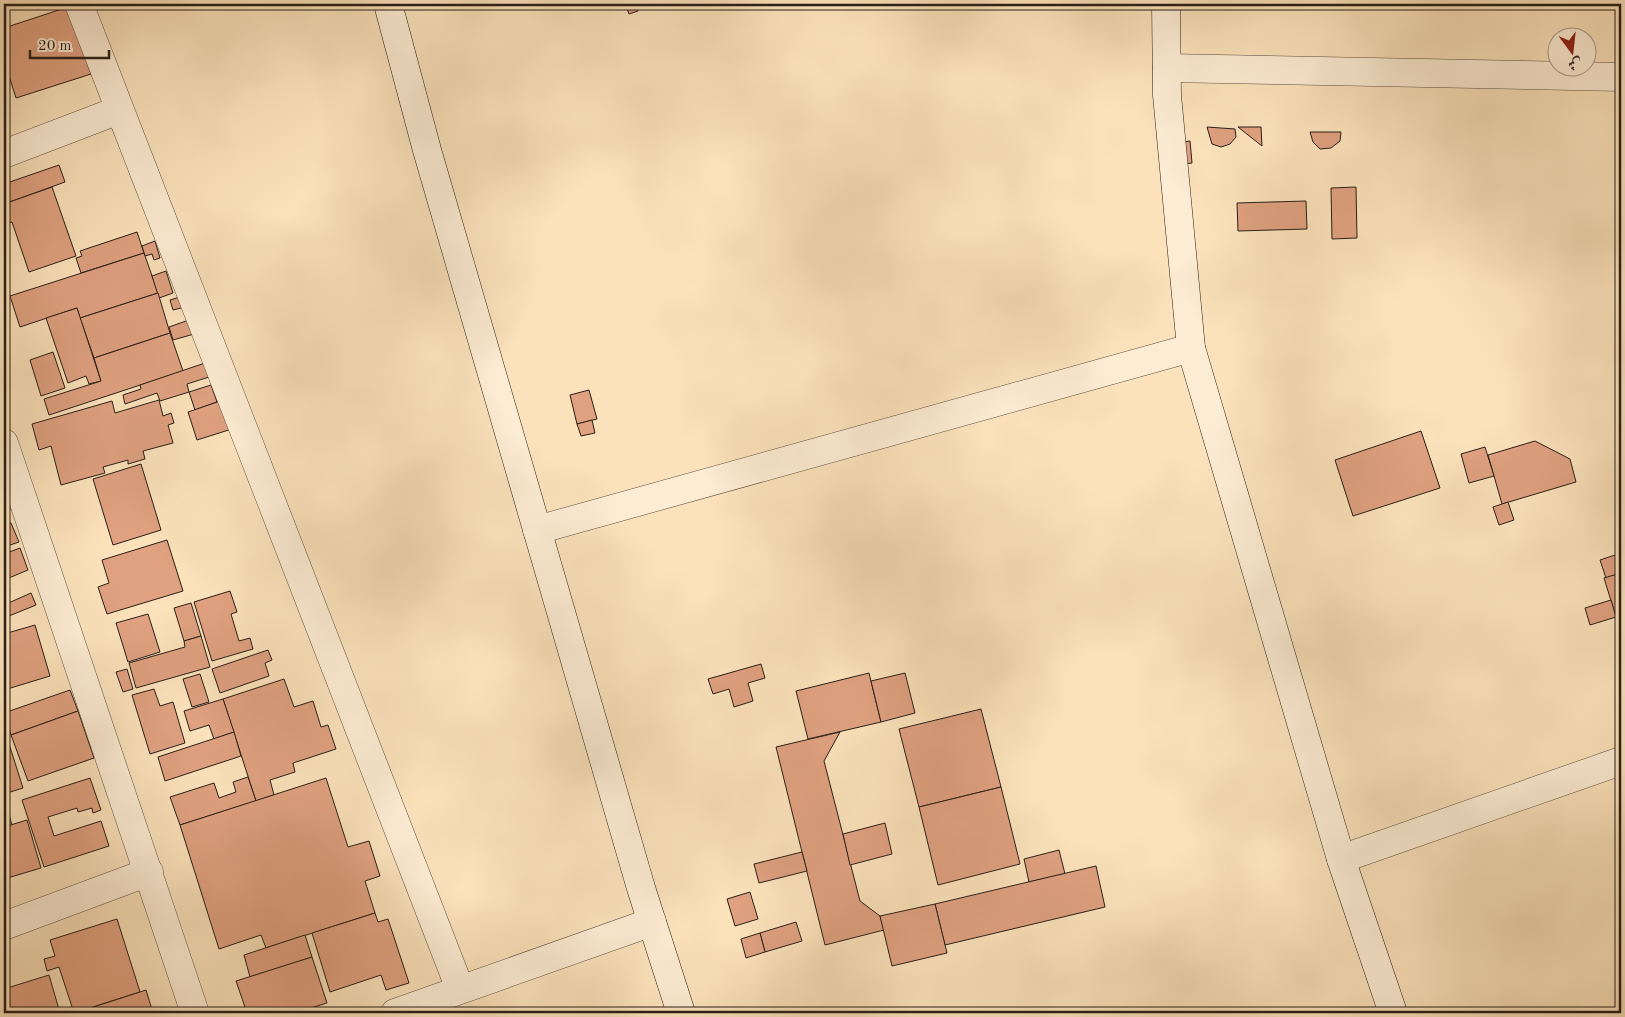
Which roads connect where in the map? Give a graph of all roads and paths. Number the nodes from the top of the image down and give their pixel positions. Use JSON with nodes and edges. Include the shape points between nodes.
{"nodes":[{"id":1,"x":79,"y":4,"type":"edge"},
{"id":2,"x":388,"y":4,"type":"edge"},
{"id":3,"x":1166,"y":4,"type":"edge"},
{"id":4,"x":1167,"y":68,"type":"junction"},
{"id":5,"x":1621,"y":77,"type":"edge"},
{"id":6,"x":119,"y":110,"type":"junction"},
{"id":7,"x":4,"y":154,"type":"edge"},
{"id":8,"x":1191,"y":348,"type":"junction"},
{"id":9,"x":4,"y":443,"type":"edge"},
{"id":10,"x":537,"y":530,"type":"junction"},
{"id":11,"x":1621,"y":761,"type":"edge"},
{"id":12,"x":1341,"y":858,"type":"junction"},
{"id":13,"x":149,"y":872,"type":"junction"},
{"id":14,"x":652,"y":922,"type":"junction"},
{"id":15,"x":4,"y":926,"type":"edge"},
{"id":16,"x":460,"y":989,"type":"junction"},
{"id":17,"x":195,"y":1013,"type":"edge"},
{"id":18,"x":395,"y":1013,"type":"edge"},
{"id":19,"x":681,"y":1013,"type":"edge"},
{"id":20,"x":1393,"y":1013,"type":"edge"}],
"edges":[{"from":1,"to":6,"type":"street"},
{"from":2,"to":10,"type":"street"},
{"from":3,"to":4,"type":"street"},
{"from":4,"to":5,"type":"street"},
{"from":4,"to":8,"type":"street"},
{"from":6,"to":7,"type":"street"},
{"from":6,"to":16,"type":"street"},
{"from":8,"to":10,"type":"street"},
{"from":8,"to":12,"type":"street"},
{"from":9,"to":13,"type":"street"},
{"from":10,"to":14,"type":"street"},
{"from":11,"to":12,"type":"street"},
{"from":12,"to":20,"type":"street"},
{"from":13,"to":15,"type":"street"},
{"from":13,"to":17,"type":"street"},
{"from":14,"to":16,"type":"street"},
{"from":14,"to":19,"type":"street"},
{"from":16,"to":18,"type":"street"}]}
